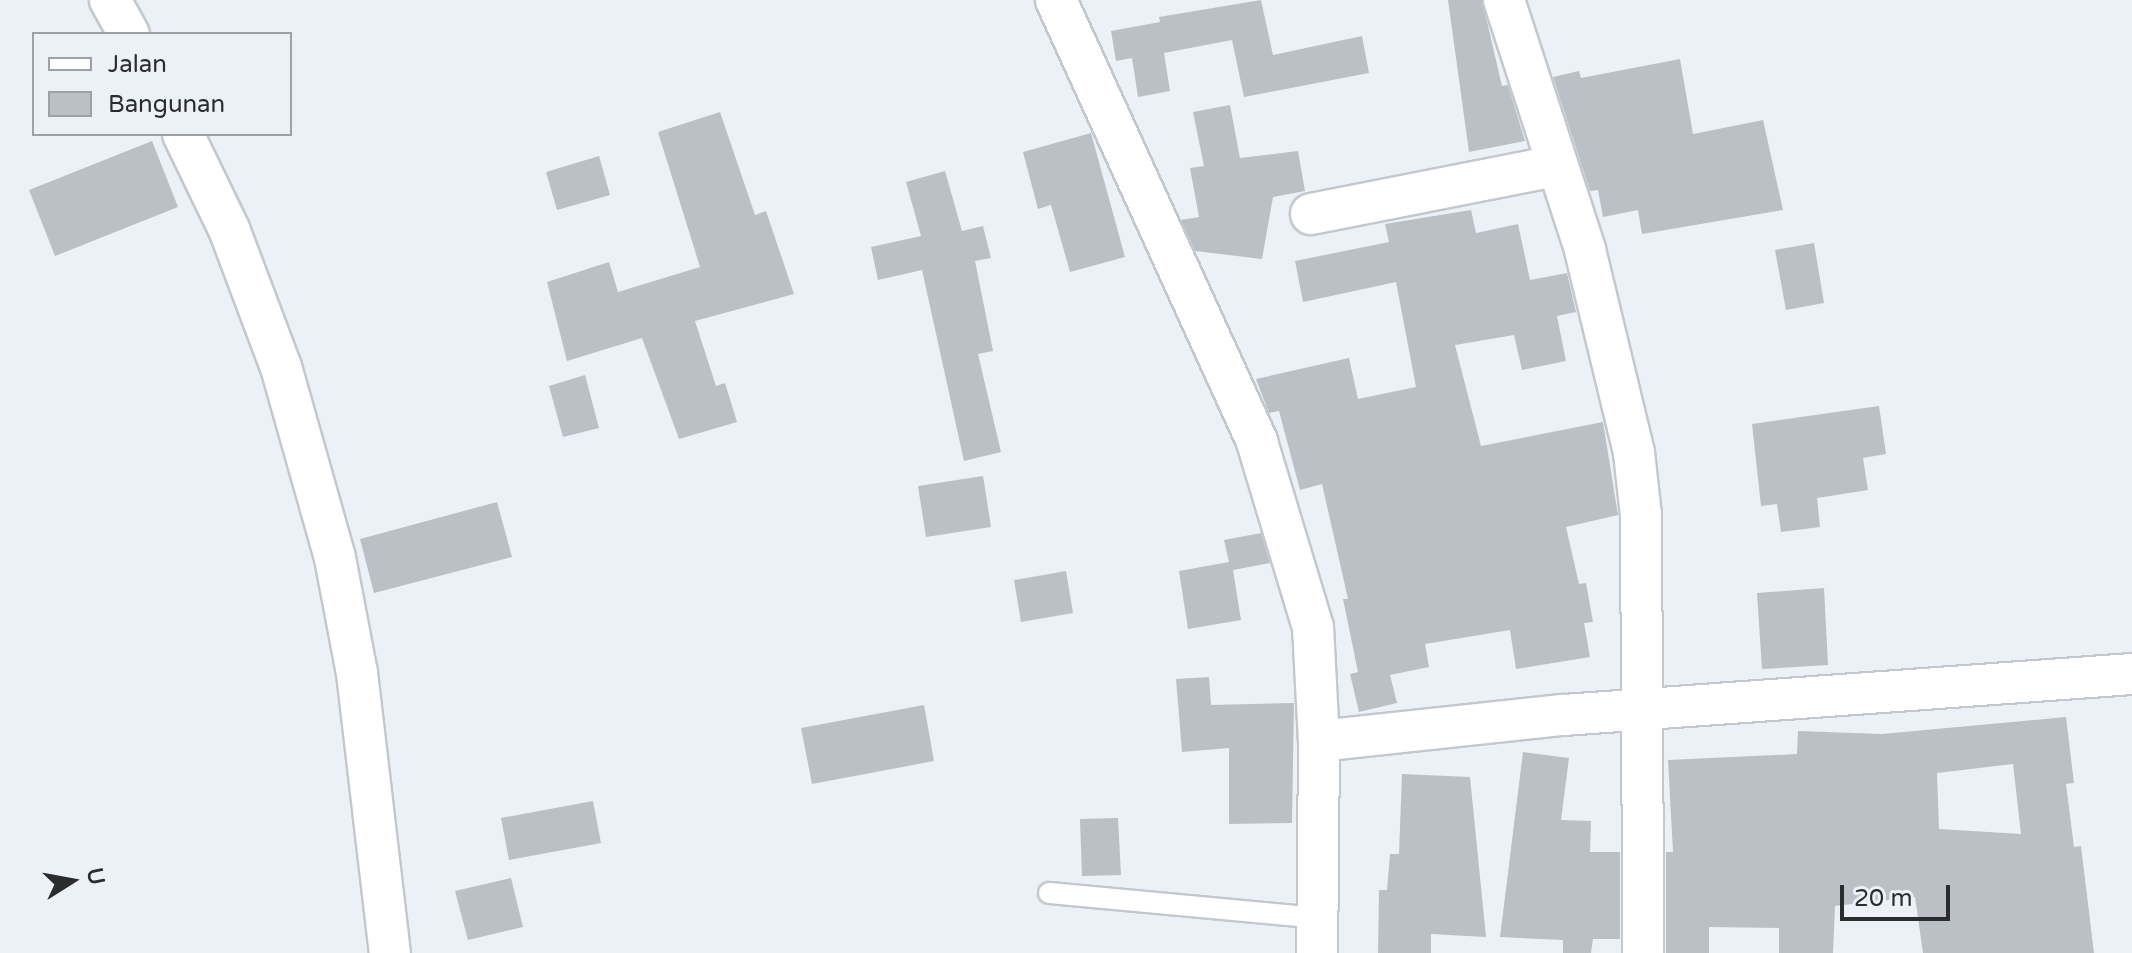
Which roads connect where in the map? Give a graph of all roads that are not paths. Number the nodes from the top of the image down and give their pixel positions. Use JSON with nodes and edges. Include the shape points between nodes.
{"nodes":[{"id":1,"x":110,"y":0,"type":"edge"},
{"id":2,"x":1056,"y":0,"type":"edge"},
{"id":3,"x":1504,"y":0,"type":"edge"},
{"id":4,"x":128,"y":32,"type":"edge"},
{"id":5,"x":184,"y":136,"type":"edge"},
{"id":6,"x":1555,"y":166,"type":"junction"},
{"id":7,"x":1311,"y":214,"type":"dead end"},
{"id":8,"x":2132,"y":674,"type":"edge"},
{"id":9,"x":1644,"y":712,"type":"junction"},
{"id":10,"x":1319,"y":741,"type":"junction"},
{"id":11,"x":1049,"y":893,"type":"dead end"},
{"id":12,"x":1319,"y":936,"type":"edge"},
{"id":13,"x":390,"y":953,"type":"edge"},
{"id":14,"x":1643,"y":953,"type":"edge"}],
"edges":[{"from":1,"to":4,"type":"street"},
{"from":2,"to":10,"type":"street","via":[[1257,442],[1313,627]]},
{"from":3,"to":6,"type":"street"},
{"from":5,"to":13,"type":"street","via":[[229,229],[281,367],[328,529],[357,673]]},
{"from":6,"to":7,"type":"street"},
{"from":6,"to":9,"type":"street","via":[[1609,335],[1634,453],[1641,515]]},
{"from":8,"to":9,"type":"street"},
{"from":9,"to":10,"type":"street","via":[[1564,715]]},
{"from":9,"to":14,"type":"street"},
{"from":10,"to":12,"type":"street"},
{"from":11,"to":12,"type":"lane"}]}
